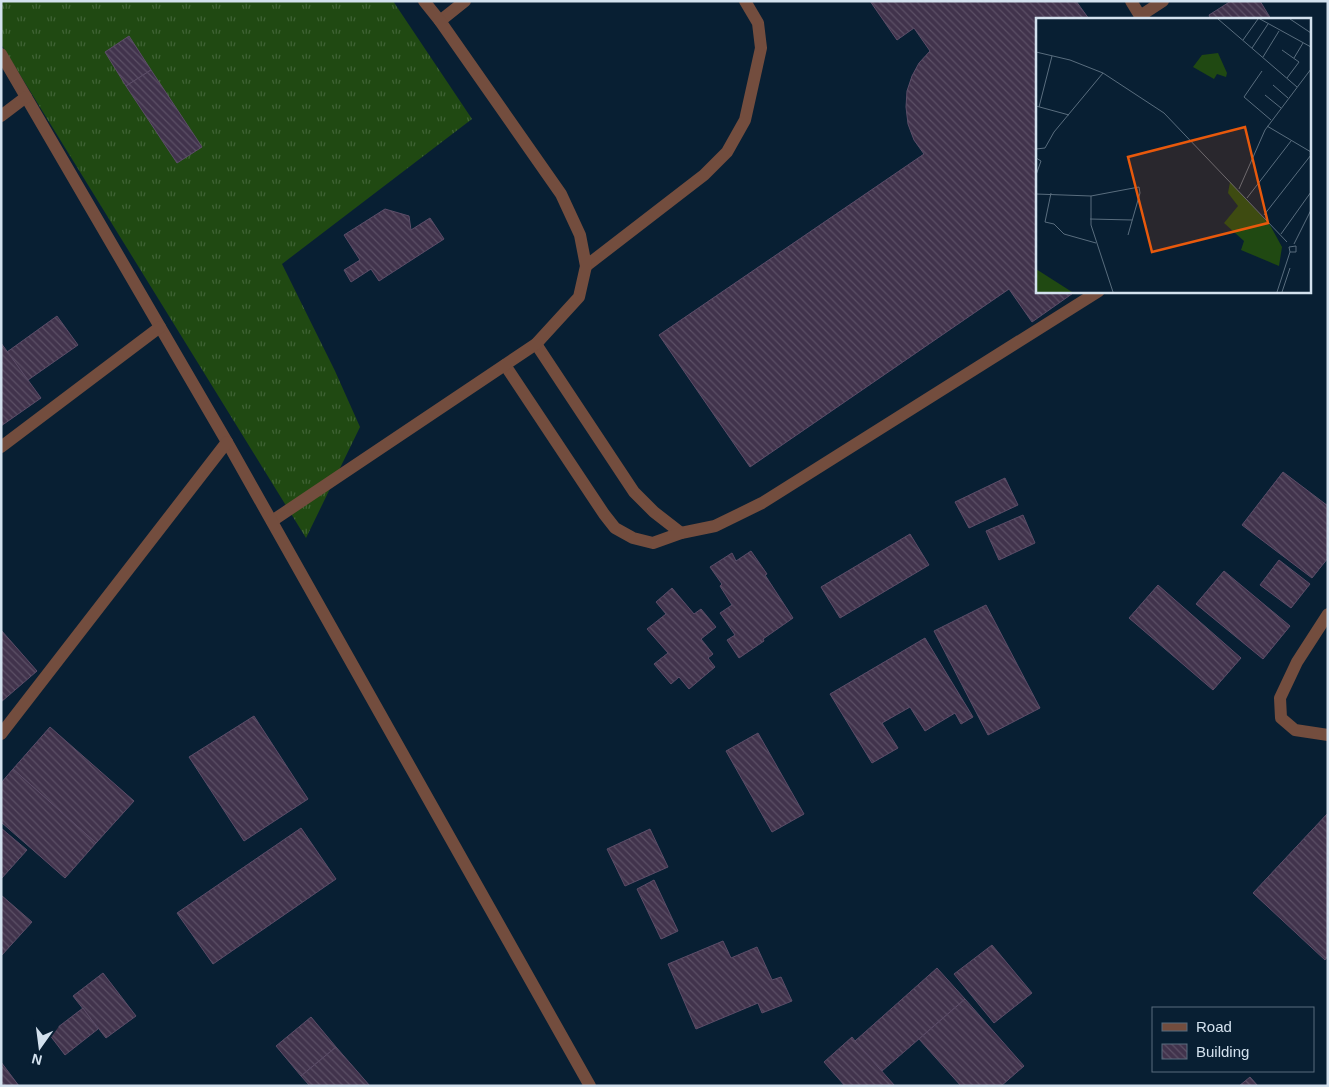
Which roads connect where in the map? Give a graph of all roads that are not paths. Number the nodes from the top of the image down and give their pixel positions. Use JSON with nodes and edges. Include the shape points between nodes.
{"nodes":[{"id":1,"x":424,"y":1,"type":"edge"},
{"id":2,"x":465,"y":1,"type":"edge"},
{"id":3,"x":746,"y":1,"type":"edge"},
{"id":4,"x":1131,"y":1,"type":"edge"},
{"id":5,"x":1163,"y":1,"type":"edge"},
{"id":6,"x":1141,"y":17,"type":"edge"},
{"id":7,"x":440,"y":21,"type":"junction"},
{"id":8,"x":1,"y":54,"type":"edge"},
{"id":9,"x":26,"y":97,"type":"junction"},
{"id":10,"x":1,"y":116,"type":"edge"},
{"id":11,"x":586,"y":266,"type":"junction"},
{"id":12,"x":1097,"y":292,"type":"edge"},
{"id":13,"x":160,"y":327,"type":"junction"},
{"id":14,"x":536,"y":344,"type":"junction"},
{"id":15,"x":506,"y":365,"type":"junction"},
{"id":16,"x":226,"y":442,"type":"junction"},
{"id":17,"x":1,"y":448,"type":"edge"},
{"id":18,"x":272,"y":521,"type":"junction"},
{"id":19,"x":681,"y":533,"type":"junction"},
{"id":20,"x":1328,"y":614,"type":"edge"},
{"id":21,"x":1,"y":734,"type":"edge"},
{"id":22,"x":1328,"y":735,"type":"edge"},
{"id":23,"x":590,"y":1086,"type":"edge"}],
"edges":[{"from":1,"to":7,"type":"street"},
{"from":2,"to":7,"type":"street"},
{"from":3,"to":11,"type":"street","via":[[758,23],[761,48],[745,120],[727,152],[704,175]]},
{"from":4,"to":6,"type":"street"},
{"from":5,"to":6,"type":"street"},
{"from":7,"to":11,"type":"street","via":[[561,194],[580,235]]},
{"from":8,"to":9,"type":"street"},
{"from":9,"to":10,"type":"street"},
{"from":9,"to":13,"type":"street"},
{"from":11,"to":14,"type":"street","via":[[578,297]]},
{"from":12,"to":19,"type":"street","via":[[762,503],[715,526]]},
{"from":13,"to":16,"type":"street"},
{"from":13,"to":17,"type":"street"},
{"from":14,"to":15,"type":"street"},
{"from":14,"to":19,"type":"street","via":[[634,492]]},
{"from":15,"to":18,"type":"street"},
{"from":15,"to":19,"type":"street","via":[[615,528],[633,538],[653,543]]},
{"from":16,"to":18,"type":"street"},
{"from":16,"to":21,"type":"street"},
{"from":18,"to":23,"type":"street"},
{"from":20,"to":22,"type":"street","via":[[1297,662],[1280,698],[1281,718],[1295,730]]}]}
